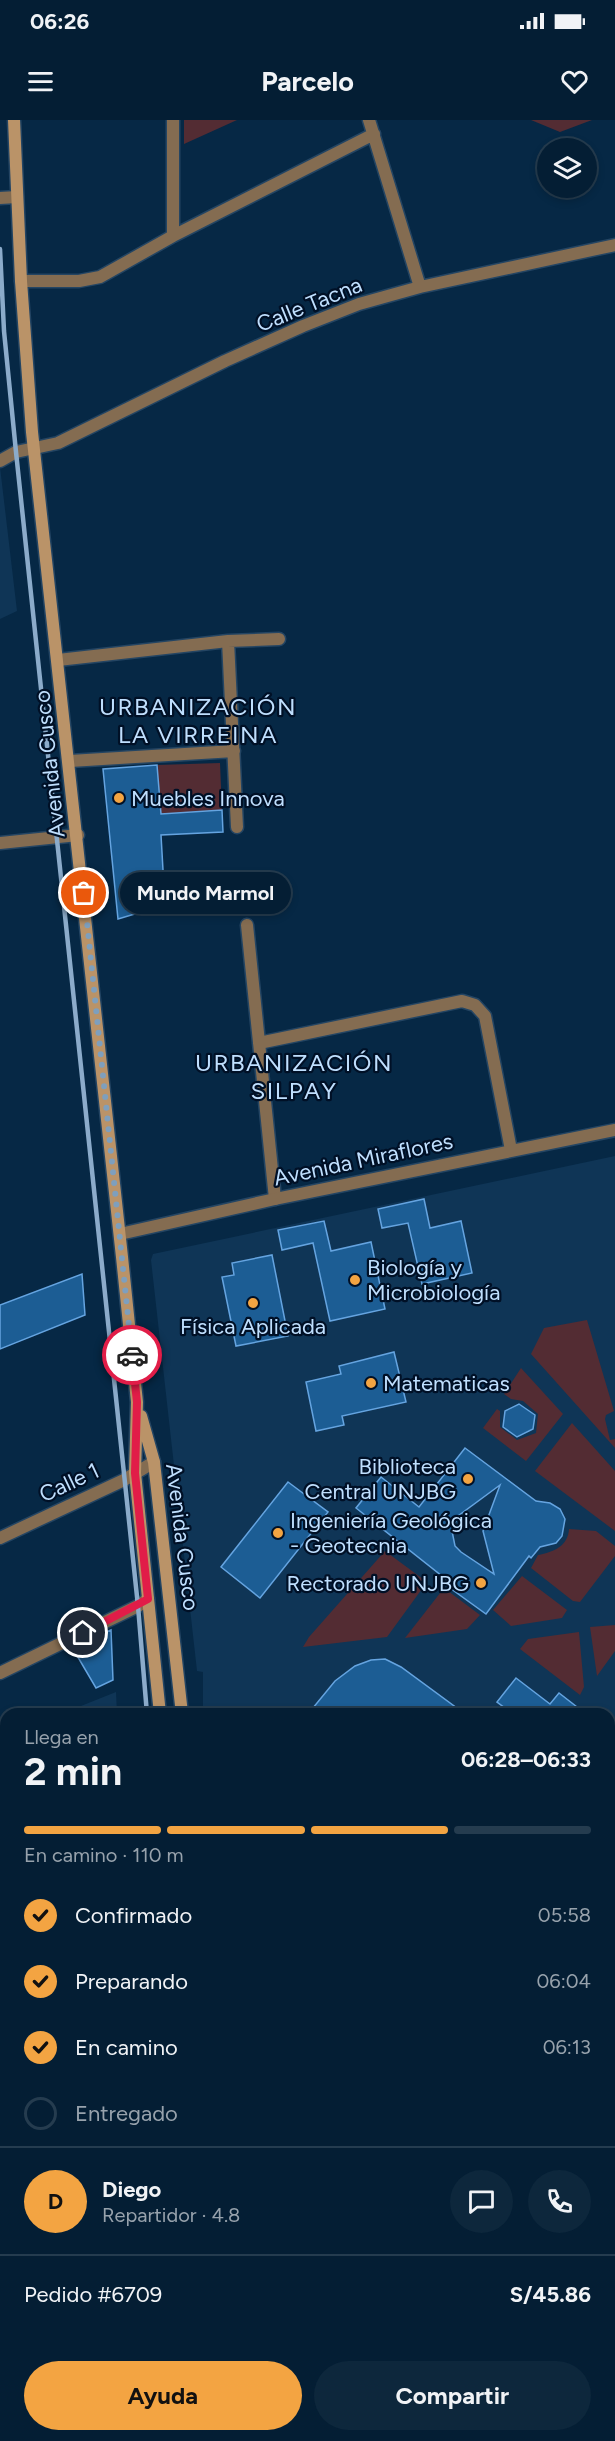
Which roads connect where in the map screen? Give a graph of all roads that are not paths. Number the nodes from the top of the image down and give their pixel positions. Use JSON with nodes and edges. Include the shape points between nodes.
{"nodes":[{"id":1,"x":14,"y":120,"type":"edge"},
{"id":2,"x":173,"y":120,"type":"edge"},
{"id":3,"x":369,"y":120,"type":"edge"},
{"id":4,"x":374,"y":134,"type":"junction"},
{"id":5,"x":17,"y":197,"type":"junction"},
{"id":6,"x":0,"y":198,"type":"edge"},
{"id":7,"x":173,"y":236,"type":"junction"},
{"id":8,"x":615,"y":244,"type":"edge"},
{"id":9,"x":21,"y":281,"type":"junction"},
{"id":10,"x":420,"y":287,"type":"junction"},
{"id":11,"x":34,"y":448,"type":"junction"},
{"id":12,"x":0,"y":461,"type":"edge"},
{"id":13,"x":279,"y":639,"type":"dead end"},
{"id":14,"x":228,"y":641,"type":"junction"},
{"id":15,"x":58,"y":660,"type":"junction"},
{"id":16,"x":234,"y":752,"type":"junction"},
{"id":17,"x":70,"y":761,"type":"junction"},
{"id":18,"x":237,"y":827,"type":"dead end"},
{"id":19,"x":78,"y":835,"type":"junction"},
{"id":20,"x":0,"y":843,"type":"edge"},
{"id":21,"x":247,"y":926,"type":"dead end"},
{"id":22,"x":259,"y":1043,"type":"junction"},
{"id":23,"x":612,"y":1128,"type":"edge"},
{"id":24,"x":511,"y":1150,"type":"junction"},
{"id":25,"x":276,"y":1199,"type":"junction"},
{"id":26,"x":120,"y":1234,"type":"junction"},
{"id":27,"x":137,"y":1402,"type":"junction"},
{"id":28,"x":154,"y":1462,"type":"junction"},
{"id":29,"x":135,"y":1473,"type":"junction"},
{"id":30,"x":0,"y":1538,"type":"edge"},
{"id":31,"x":148,"y":1599,"type":"junction"},
{"id":32,"x":0,"y":1673,"type":"edge"},
{"id":33,"x":159,"y":1708,"type":"edge"},
{"id":34,"x":181,"y":1708,"type":"edge"}],
"edges":[{"from":1,"to":5,"type":"main road","name":"Avenida Cusco"},
{"from":2,"to":7,"type":"street"},
{"from":3,"to":4,"type":"street"},
{"from":4,"to":7,"type":"street"},
{"from":4,"to":10,"type":"street"},
{"from":5,"to":6,"type":"street"},
{"from":5,"to":9,"type":"main road","name":"Avenida Cusco"},
{"from":7,"to":9,"type":"street","via":[[100,277]]},
{"from":8,"to":10,"type":"street","name":"Calle Tacna"},
{"from":9,"to":11,"type":"main road","name":"Avenida Cusco"},
{"from":10,"to":11,"type":"street","name":"Calle Tacna","via":[[358,304],[303,326],[58,444]]},
{"from":11,"to":12,"type":"street","name":"Calle Tacna"},
{"from":11,"to":15,"type":"main road","name":"Avenida Cusco"},
{"from":13,"to":14,"type":"street"},
{"from":14,"to":15,"type":"street"},
{"from":14,"to":16,"type":"street"},
{"from":15,"to":17,"type":"main road","name":"Avenida Cusco"},
{"from":16,"to":17,"type":"street"},
{"from":16,"to":18,"type":"street"},
{"from":17,"to":19,"type":"main road","name":"Avenida Cusco"},
{"from":19,"to":20,"type":"street"},
{"from":19,"to":26,"type":"main road","name":"Avenida Cusco"},
{"from":21,"to":22,"type":"street"},
{"from":22,"to":24,"type":"street","via":[[462,1001],[475,1005],[484,1016]]},
{"from":22,"to":25,"type":"street"},
{"from":23,"to":24,"type":"street","name":"Avenida Miraflores"},
{"from":24,"to":25,"type":"street","name":"Avenida Miraflores"},
{"from":25,"to":26,"type":"street","name":"Avenida Miraflores"},
{"from":26,"to":27,"type":"main road","name":"Avenida Cusco"},
{"from":27,"to":28,"type":"main road","name":"Avenida Cusco"},
{"from":27,"to":29,"type":"main road","name":"Avenida Cusco"},
{"from":28,"to":29,"type":"street","name":"Calle 1"},
{"from":28,"to":34,"type":"main road","name":"Avenida Cusco"},
{"from":29,"to":30,"type":"street","name":"Calle 1"},
{"from":29,"to":31,"type":"main road","name":"Avenida Cusco"},
{"from":31,"to":32,"type":"street"},
{"from":31,"to":33,"type":"main road","name":"Avenida Cusco"}]}
